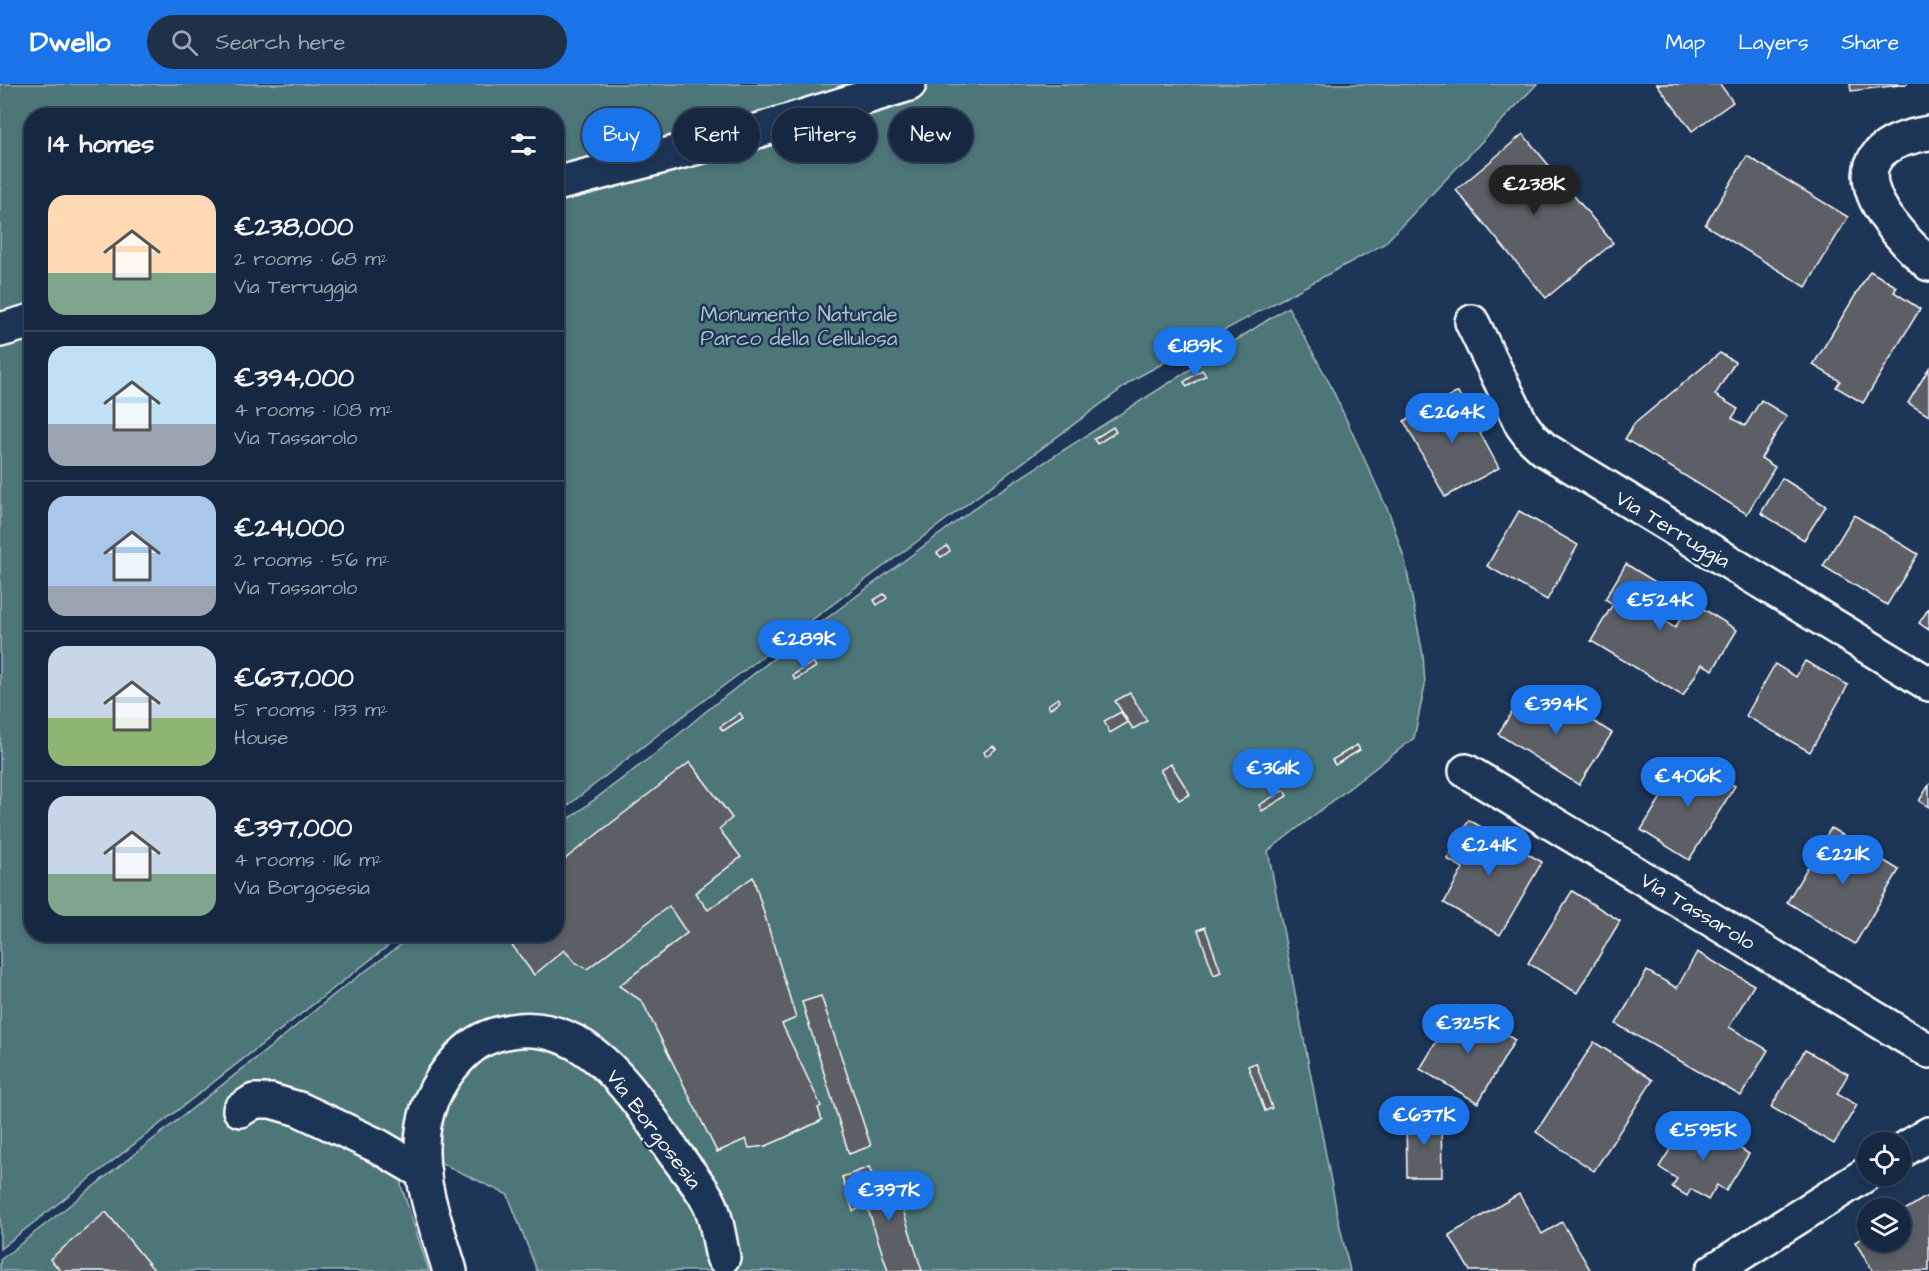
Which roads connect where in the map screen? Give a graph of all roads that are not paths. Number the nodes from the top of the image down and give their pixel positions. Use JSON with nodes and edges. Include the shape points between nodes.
{"nodes":[{"id":1,"x":909,"y":84,"type":"edge"},
{"id":2,"x":1929,"y":133,"type":"edge"},
{"id":3,"x":564,"y":182,"type":"edge"},
{"id":4,"x":1929,"y":264,"type":"edge"},
{"id":5,"x":1472,"y":322,"type":"dead end"},
{"id":6,"x":24,"y":323,"type":"edge"},
{"id":7,"x":0,"y":330,"type":"edge"},
{"id":8,"x":1929,"y":684,"type":"edge"},
{"id":9,"x":1466,"y":771,"type":"dead end"},
{"id":10,"x":1929,"y":1051,"type":"edge"},
{"id":11,"x":240,"y":1110,"type":"dead end"},
{"id":12,"x":1929,"y":1134,"type":"edge"},
{"id":13,"x":1911,"y":1145,"type":"edge"},
{"id":14,"x":424,"y":1173,"type":"junction"},
{"id":15,"x":1857,"y":1180,"type":"edge"},
{"id":16,"x":723,"y":1257,"type":"dead end"},
{"id":17,"x":450,"y":1271,"type":"edge"},
{"id":18,"x":1713,"y":1271,"type":"edge"}],
"edges":[{"from":1,"to":3,"type":"street","via":[[744,135]]},
{"from":2,"to":4,"type":"street","via":[[1889,145],[1879,152],[1870,171],[1874,195],[1882,211]]},
{"from":5,"to":8,"type":"street","name":"Via Terruggia","via":[[1522,425],[1544,449]]},
{"from":6,"to":7,"type":"street"},
{"from":9,"to":10,"type":"street","name":"Via Tassarolo"},
{"from":11,"to":14,"type":"street","via":[[254,1101],[299,1109],[378,1146]]},
{"from":12,"to":13,"type":"street"},
{"from":14,"to":16,"type":"street","name":"Via Borgosesia","via":[[423,1128],[428,1106],[439,1083],[460,1057],[480,1039],[496,1035],[525,1029],[556,1035],[598,1058],[648,1114],[710,1204]]},
{"from":14,"to":17,"type":"street","name":"Via Borgosesia"},
{"from":15,"to":18,"type":"street"}]}
